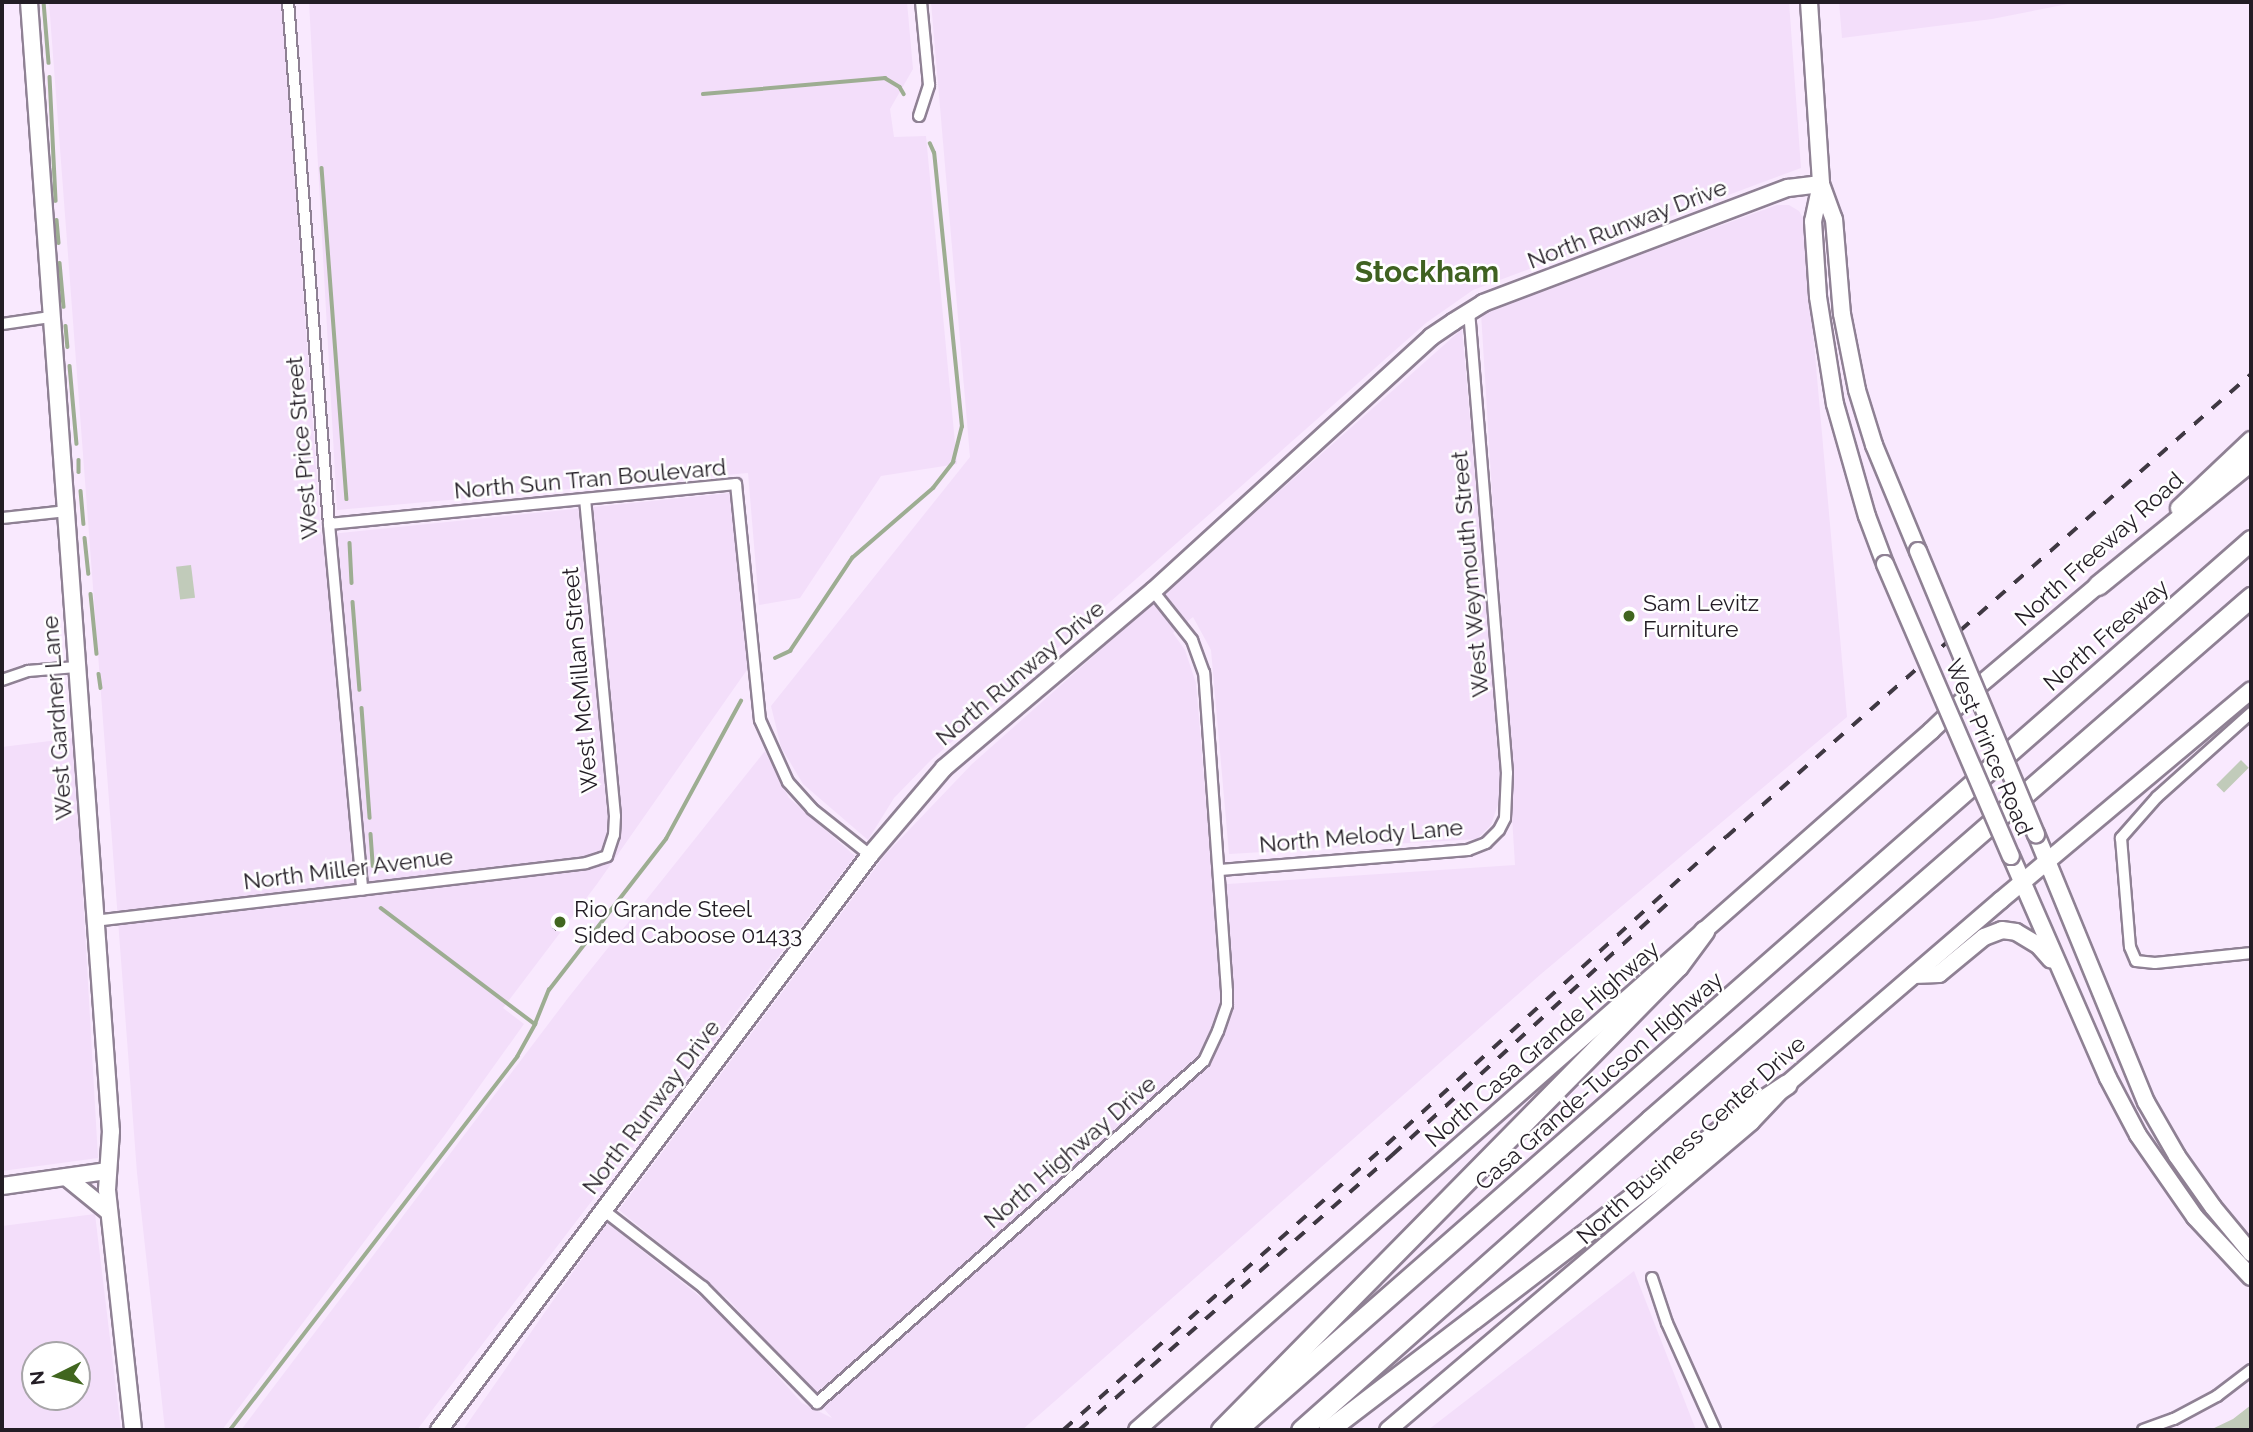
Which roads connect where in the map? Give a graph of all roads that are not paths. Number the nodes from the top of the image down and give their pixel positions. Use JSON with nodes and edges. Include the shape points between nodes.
{"nodes":[{"id":1,"x":29,"y":2,"type":"edge"},
{"id":2,"x":288,"y":2,"type":"edge"},
{"id":3,"x":921,"y":2,"type":"edge"},
{"id":4,"x":1809,"y":2,"type":"edge"},
{"id":5,"x":919,"y":116,"type":"dead end"},
{"id":6,"x":1821,"y":184,"type":"junction"},
{"id":7,"x":1469,"y":312,"type":"junction"},
{"id":8,"x":50,"y":317,"type":"junction"},
{"id":9,"x":2,"y":324,"type":"edge"},
{"id":10,"x":2251,"y":440,"type":"edge"},
{"id":11,"x":2251,"y":460,"type":"edge"},
{"id":12,"x":585,"y":499,"type":"junction"},
{"id":13,"x":67,"y":511,"type":"junction"},
{"id":14,"x":2,"y":519,"type":"edge"},
{"id":15,"x":329,"y":524,"type":"junction"},
{"id":16,"x":2251,"y":540,"type":"edge"},
{"id":17,"x":2098,"y":585,"type":"junction"},
{"id":18,"x":1153,"y":590,"type":"junction"},
{"id":19,"x":2251,"y":597,"type":"edge"},
{"id":20,"x":76,"y":667,"type":"junction"},
{"id":21,"x":2,"y":680,"type":"edge"},
{"id":22,"x":1975,"y":690,"type":"junction"},
{"id":23,"x":2251,"y":691,"type":"edge"},
{"id":24,"x":1950,"y":711,"type":"junction"},
{"id":25,"x":2251,"y":713,"type":"edge"},
{"id":26,"x":1994,"y":768,"type":"joint"},
{"id":27,"x":1499,"y":830,"type":"joint"},
{"id":28,"x":870,"y":855,"type":"junction"},
{"id":29,"x":607,"y":856,"type":"joint"},
{"id":30,"x":2048,"y":862,"type":"junction"},
{"id":31,"x":1220,"y":870,"type":"junction"},
{"id":32,"x":2023,"y":884,"type":"junction"},
{"id":33,"x":362,"y":890,"type":"junction"},
{"id":34,"x":94,"y":921,"type":"junction"},
{"id":35,"x":1704,"y":931,"type":"junction"},
{"id":36,"x":2251,"y":953,"type":"edge"},
{"id":37,"x":2059,"y":970,"type":"junction"},
{"id":38,"x":1914,"y":975,"type":"junction"},
{"id":39,"x":1787,"y":1084,"type":"junction"},
{"id":40,"x":107,"y":1171,"type":"junction"},
{"id":41,"x":66,"y":1177,"type":"junction"},
{"id":42,"x":2,"y":1186,"type":"edge"},
{"id":43,"x":602,"y":1209,"type":"junction"},
{"id":44,"x":109,"y":1212,"type":"junction"},
{"id":45,"x":2251,"y":1253,"type":"edge"},
{"id":46,"x":1652,"y":1278,"type":"dead end"},
{"id":47,"x":2251,"y":1278,"type":"edge"},
{"id":48,"x":2251,"y":1370,"type":"edge"},
{"id":49,"x":133,"y":1430,"type":"edge"},
{"id":50,"x":439,"y":1430,"type":"edge"},
{"id":51,"x":1137,"y":1430,"type":"edge"},
{"id":52,"x":1221,"y":1430,"type":"edge"},
{"id":53,"x":1236,"y":1430,"type":"edge"},
{"id":54,"x":1301,"y":1430,"type":"edge"},
{"id":55,"x":1328,"y":1430,"type":"edge"},
{"id":56,"x":1388,"y":1430,"type":"edge"},
{"id":57,"x":1716,"y":1430,"type":"edge"},
{"id":58,"x":2143,"y":1430,"type":"edge"}],
"edges":[{"from":1,"to":8,"type":"street","name":"West Gardner Lane"},
{"from":2,"to":15,"type":"street","name":"West Price Street"},
{"from":3,"to":5,"type":"street","via":[[929,85]]},
{"from":4,"to":6,"type":"street","name":"West Prince Road"},
{"from":6,"to":7,"type":"street","name":"North Runway Drive","via":[[1788,188]]},
{"from":6,"to":22,"type":"street","name":"West Prince Road","bridge":true,"via":[[1834,219],[1842,313],[1857,390],[1874,445]]},
{"from":6,"to":24,"type":"street","name":"West Prince Road","bridge":true,"via":[[1813,221],[1835,404],[1867,516]]},
{"from":7,"to":18,"type":"street","name":"North Runway Drive","via":[[1431,337]]},
{"from":7,"to":27,"type":"street","name":"West Weymouth Street","via":[[1507,773],[1508,802]]},
{"from":8,"to":9,"type":"street"},
{"from":8,"to":13,"type":"street","name":"West Gardner Lane"},
{"from":10,"to":17,"type":"street","name":"North Freeway Road"},
{"from":11,"to":17,"type":"highway"},
{"from":12,"to":15,"type":"street","name":"North Sun Tran Boulevard"},
{"from":12,"to":28,"type":"street","name":"North Sun Tran Boulevard","via":[[736,484],[760,720],[788,782],[812,809]]},
{"from":12,"to":29,"type":"street","name":"West McMillan Street","via":[[615,816]]},
{"from":13,"to":14,"type":"street"},
{"from":13,"to":20,"type":"street","name":"West Gardner Lane"},
{"from":15,"to":33,"type":"street","name":"West Price Street"},
{"from":16,"to":26,"type":"highway","name":"North Freeway"},
{"from":17,"to":22,"type":"street","name":"North Freeway Road"},
{"from":18,"to":28,"type":"street","name":"North Runway Drive","via":[[944,768]]},
{"from":18,"to":31,"type":"street","name":"North Highway Drive","via":[[1192,640],[1204,673]]},
{"from":19,"to":54,"type":"highway"},
{"from":20,"to":21,"type":"street","via":[[29,671]]},
{"from":20,"to":34,"type":"street","name":"West Gardner Lane"},
{"from":22,"to":24,"type":"street","name":"North Casa Grande Highway"},
{"from":22,"to":30,"type":"street","name":"West Prince Road","bridge":true},
{"from":23,"to":30,"type":"street"},
{"from":24,"to":32,"type":"street","name":"West Prince Road","bridge":true},
{"from":24,"to":35,"type":"street","name":"North Casa Grande Highway"},
{"from":25,"to":36,"type":"street","via":[[2157,797],[2121,838],[2130,947],[2136,961]]},
{"from":26,"to":53,"type":"highway","name":"Casa Grande-Tucson Highway"},
{"from":27,"to":31,"type":"street","name":"North Melody Lane","via":[[1486,843],[1468,850]]},
{"from":28,"to":43,"type":"street","name":"North Runway Drive"},
{"from":29,"to":33,"type":"street","name":"North Miller Avenue","via":[[586,863]]},
{"from":30,"to":32,"type":"street"},
{"from":30,"to":45,"type":"street","name":"West Prince Road","via":[[2146,1102],[2177,1156]]},
{"from":31,"to":43,"type":"street","name":"North Highway Drive","via":[[1227,1006],[1203,1061],[817,1404],[703,1287]]},
{"from":32,"to":37,"type":"street","name":"West Prince Road"},
{"from":32,"to":38,"type":"street","name":"North Business Center Drive"},
{"from":33,"to":34,"type":"street","name":"North Miller Avenue"},
{"from":34,"to":40,"type":"street","name":"West Gardner Lane","via":[[111,1131]]},
{"from":35,"to":51,"type":"street","name":"North Casa Grande Highway"},
{"from":35,"to":52,"type":"highway","via":[[1678,966]]},
{"from":37,"to":38,"type":"street","via":[[2039,946],[2016,932],[2002,930],[1984,937],[1939,974]]},
{"from":37,"to":47,"type":"street","name":"West Prince Road","via":[[2138,1135],[2195,1217]]},
{"from":38,"to":39,"type":"street","name":"North Business Center Drive"},
{"from":39,"to":55,"type":"highway","via":[[1736,1118]]},
{"from":39,"to":56,"type":"street","name":"North Business Center Drive","via":[[1752,1122]]},
{"from":40,"to":41,"type":"street"},
{"from":40,"to":44,"type":"street","name":"West Gardner Lane"},
{"from":41,"to":42,"type":"street"},
{"from":41,"to":44,"type":"street"},
{"from":43,"to":50,"type":"street","name":"North Runway Drive"},
{"from":44,"to":49,"type":"street","name":"West Gardner Lane"},
{"from":46,"to":57,"type":"street","via":[[1667,1323]]},
{"from":48,"to":58,"type":"street","via":[[2217,1396]]}]}
